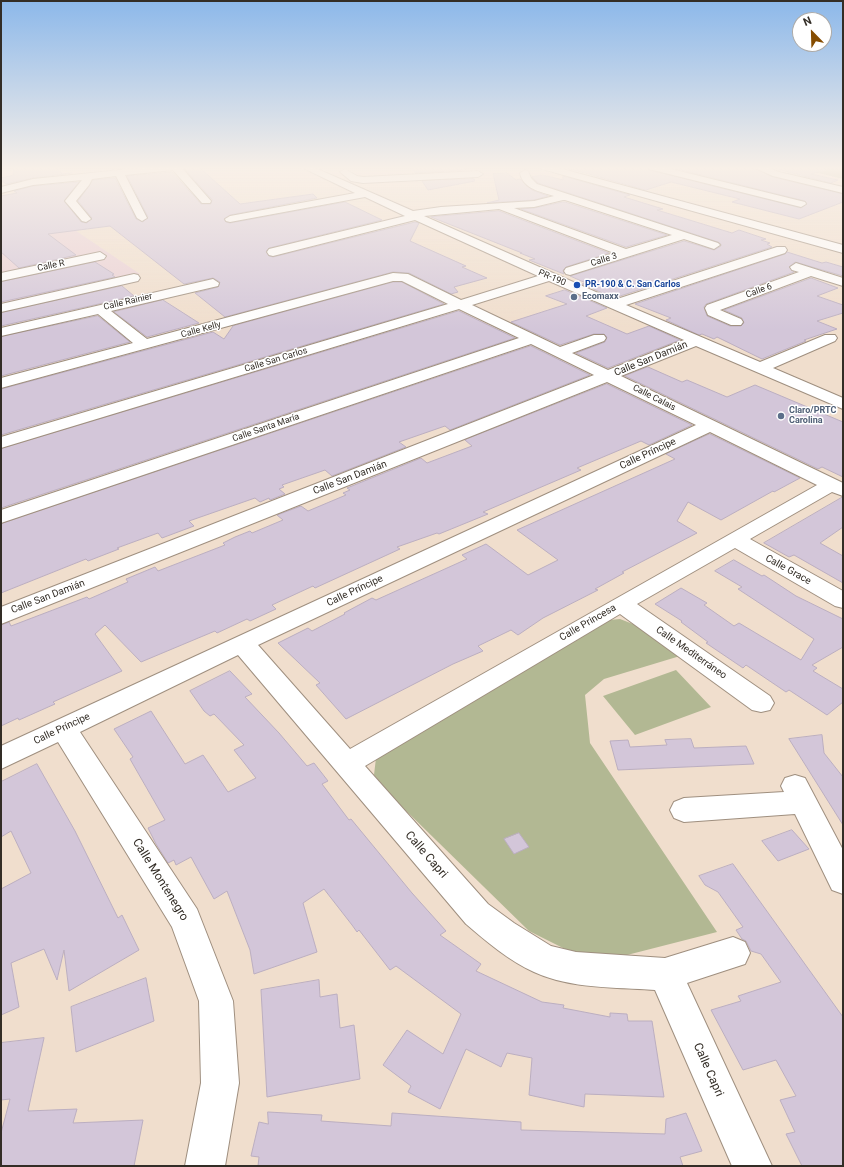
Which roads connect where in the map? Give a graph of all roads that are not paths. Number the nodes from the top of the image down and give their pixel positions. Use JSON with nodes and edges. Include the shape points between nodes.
{"nodes":[{"id":1,"x":387,"y":221,"type":"edge"},
{"id":2,"x":425,"y":221,"type":"edge"},
{"id":3,"x":538,"y":221,"type":"edge"},
{"id":4,"x":641,"y":221,"type":"edge"},
{"id":5,"x":743,"y":221,"type":"edge"},
{"id":6,"x":774,"y":221,"type":"edge"},
{"id":7,"x":684,"y":235,"type":"junction"},
{"id":8,"x":843,"y":240,"type":"edge"},
{"id":9,"x":714,"y":245,"type":"dead end"},
{"id":10,"x":843,"y":249,"type":"edge"},
{"id":11,"x":781,"y":250,"type":"dead end"},
{"id":12,"x":273,"y":252,"type":"dead end"},
{"id":13,"x":625,"y":253,"type":"junction"},
{"id":14,"x":100,"y":256,"type":"dead end"},
{"id":15,"x":763,"y":256,"type":"junction"},
{"id":16,"x":570,"y":271,"type":"dead end"},
{"id":17,"x":810,"y":272,"type":"junction"},
{"id":18,"x":1,"y":277,"type":"edge"},
{"id":19,"x":400,"y":277,"type":"joint"},
{"id":20,"x":550,"y":277,"type":"junction"},
{"id":21,"x":134,"y":278,"type":"dead end"},
{"id":22,"x":843,"y":282,"type":"edge"},
{"id":23,"x":213,"y":283,"type":"dead end"},
{"id":24,"x":462,"y":304,"type":"junction"},
{"id":25,"x":615,"y":304,"type":"junction"},
{"id":26,"x":1,"y":308,"type":"edge"},
{"id":27,"x":99,"y":308,"type":"junction"},
{"id":28,"x":736,"y":322,"type":"dead end"},
{"id":29,"x":1,"y":332,"type":"edge"},
{"id":30,"x":599,"y":338,"type":"dead end"},
{"id":31,"x":830,"y":338,"type":"dead end"},
{"id":32,"x":531,"y":339,"type":"junction"},
{"id":33,"x":698,"y":340,"type":"junction"},
{"id":34,"x":145,"y":344,"type":"junction"},
{"id":35,"x":559,"y":352,"type":"junction"},
{"id":36,"x":759,"y":368,"type":"junction"},
{"id":37,"x":610,"y":376,"type":"junction"},
{"id":38,"x":1,"y":383,"type":"edge"},
{"id":39,"x":843,"y":404,"type":"edge"},
{"id":40,"x":709,"y":426,"type":"junction"},
{"id":41,"x":1,"y":443,"type":"edge"},
{"id":42,"x":838,"y":487,"type":"edge"},
{"id":43,"x":1,"y":517,"type":"edge"},
{"id":44,"x":734,"y":539,"type":"junction"},
{"id":45,"x":843,"y":601,"type":"edge"},
{"id":46,"x":621,"y":604,"type":"junction"},
{"id":47,"x":1,"y":616,"type":"edge"},
{"id":48,"x":242,"y":643,"type":"junction"},
{"id":49,"x":761,"y":703,"type":"dead end"},
{"id":50,"x":63,"y":728,"type":"junction"},
{"id":51,"x":1,"y":758,"type":"edge"},
{"id":52,"x":346,"y":764,"type":"junction"},
{"id":53,"x":684,"y":810,"type":"dead end"},
{"id":54,"x":843,"y":880,"type":"edge"},
{"id":55,"x":733,"y":953,"type":"dead end"},
{"id":56,"x":665,"y":974,"type":"junction"},
{"id":57,"x":205,"y":1166,"type":"edge"},
{"id":58,"x":752,"y":1166,"type":"edge"}],
"edges":[{"from":1,"to":12,"type":"main road","via":[[323,235]]},
{"from":2,"to":20,"type":"main road","name":"PR-190","number":"PR-190"},
{"from":3,"to":13,"type":"main road"},
{"from":4,"to":7,"type":"main road"},
{"from":5,"to":10,"type":"main road"},
{"from":6,"to":8,"type":"main road"},
{"from":7,"to":9,"type":"main road"},
{"from":7,"to":13,"type":"main road","name":"Calle 3"},
{"from":11,"to":15,"type":"main road"},
{"from":13,"to":16,"type":"main road","name":"Calle 3"},
{"from":14,"to":18,"type":"main road","name":"Calle R"},
{"from":15,"to":17,"type":"main road"},
{"from":15,"to":25,"type":"main road"},
{"from":17,"to":22,"type":"main road"},
{"from":17,"to":28,"type":"main road","name":"Calle 6","via":[[712,308],[713,312]]},
{"from":19,"to":24,"type":"main road","name":"Calle Calais"},
{"from":19,"to":34,"type":"main road","name":"Calle Kelly"},
{"from":20,"to":24,"type":"main road","name":"Calle San Carlos"},
{"from":20,"to":25,"type":"main road","name":"PR-190","number":"PR-190"},
{"from":21,"to":26,"type":"main road"},
{"from":23,"to":27,"type":"main road","name":"Calle Rainier"},
{"from":24,"to":32,"type":"main road","name":"Calle Calais"},
{"from":24,"to":41,"type":"main road","name":"Calle San Carlos"},
{"from":25,"to":33,"type":"main road","name":"PR-190","number":"PR-190"},
{"from":27,"to":29,"type":"main road"},
{"from":27,"to":34,"type":"main road","name":"Calle Rainier"},
{"from":30,"to":35,"type":"main road"},
{"from":31,"to":36,"type":"main road"},
{"from":32,"to":35,"type":"main road","name":"Calle Calais"},
{"from":32,"to":43,"type":"main road","name":"Calle Santa María"},
{"from":33,"to":36,"type":"main road","name":"PR-190","number":"PR-190"},
{"from":33,"to":37,"type":"main road","name":"Calle San Damián"},
{"from":34,"to":38,"type":"main road","name":"Calle Kelly"},
{"from":35,"to":37,"type":"main road","name":"Calle Calais"},
{"from":36,"to":39,"type":"main road","name":"PR-190","number":"PR-190"},
{"from":37,"to":40,"type":"main road","name":"Calle Calais"},
{"from":37,"to":47,"type":"main road","name":"Calle San Damián"},
{"from":40,"to":42,"type":"main road","name":"Calle Calais"},
{"from":40,"to":48,"type":"main road","name":"Calle Príncipe"},
{"from":42,"to":44,"type":"main road","name":"Calle Princesa"},
{"from":44,"to":45,"type":"main road","name":"Calle Grace"},
{"from":44,"to":46,"type":"main road","name":"Calle Princesa"},
{"from":46,"to":49,"type":"main road","name":"Calle Mediterráneo"},
{"from":46,"to":52,"type":"main road","name":"Calle Princesa"},
{"from":48,"to":50,"type":"main road","name":"Calle Príncipe"},
{"from":48,"to":52,"type":"main road","name":"Calle Capri"},
{"from":50,"to":51,"type":"main road","name":"Calle Príncipe"},
{"from":50,"to":57,"type":"main road","name":"Calle Montenegro","via":[[186,920],[216,1001],[220,1083]]},
{"from":52,"to":56,"type":"main road","name":"Calle Capri","via":[[477,914],[502,934],[544,960],[569,966]]},
{"from":53,"to":54,"type":"main road","via":[[799,794]]},
{"from":55,"to":56,"type":"main road","name":"Calle Capri"},
{"from":56,"to":58,"type":"main road","name":"Calle Capri"}]}
